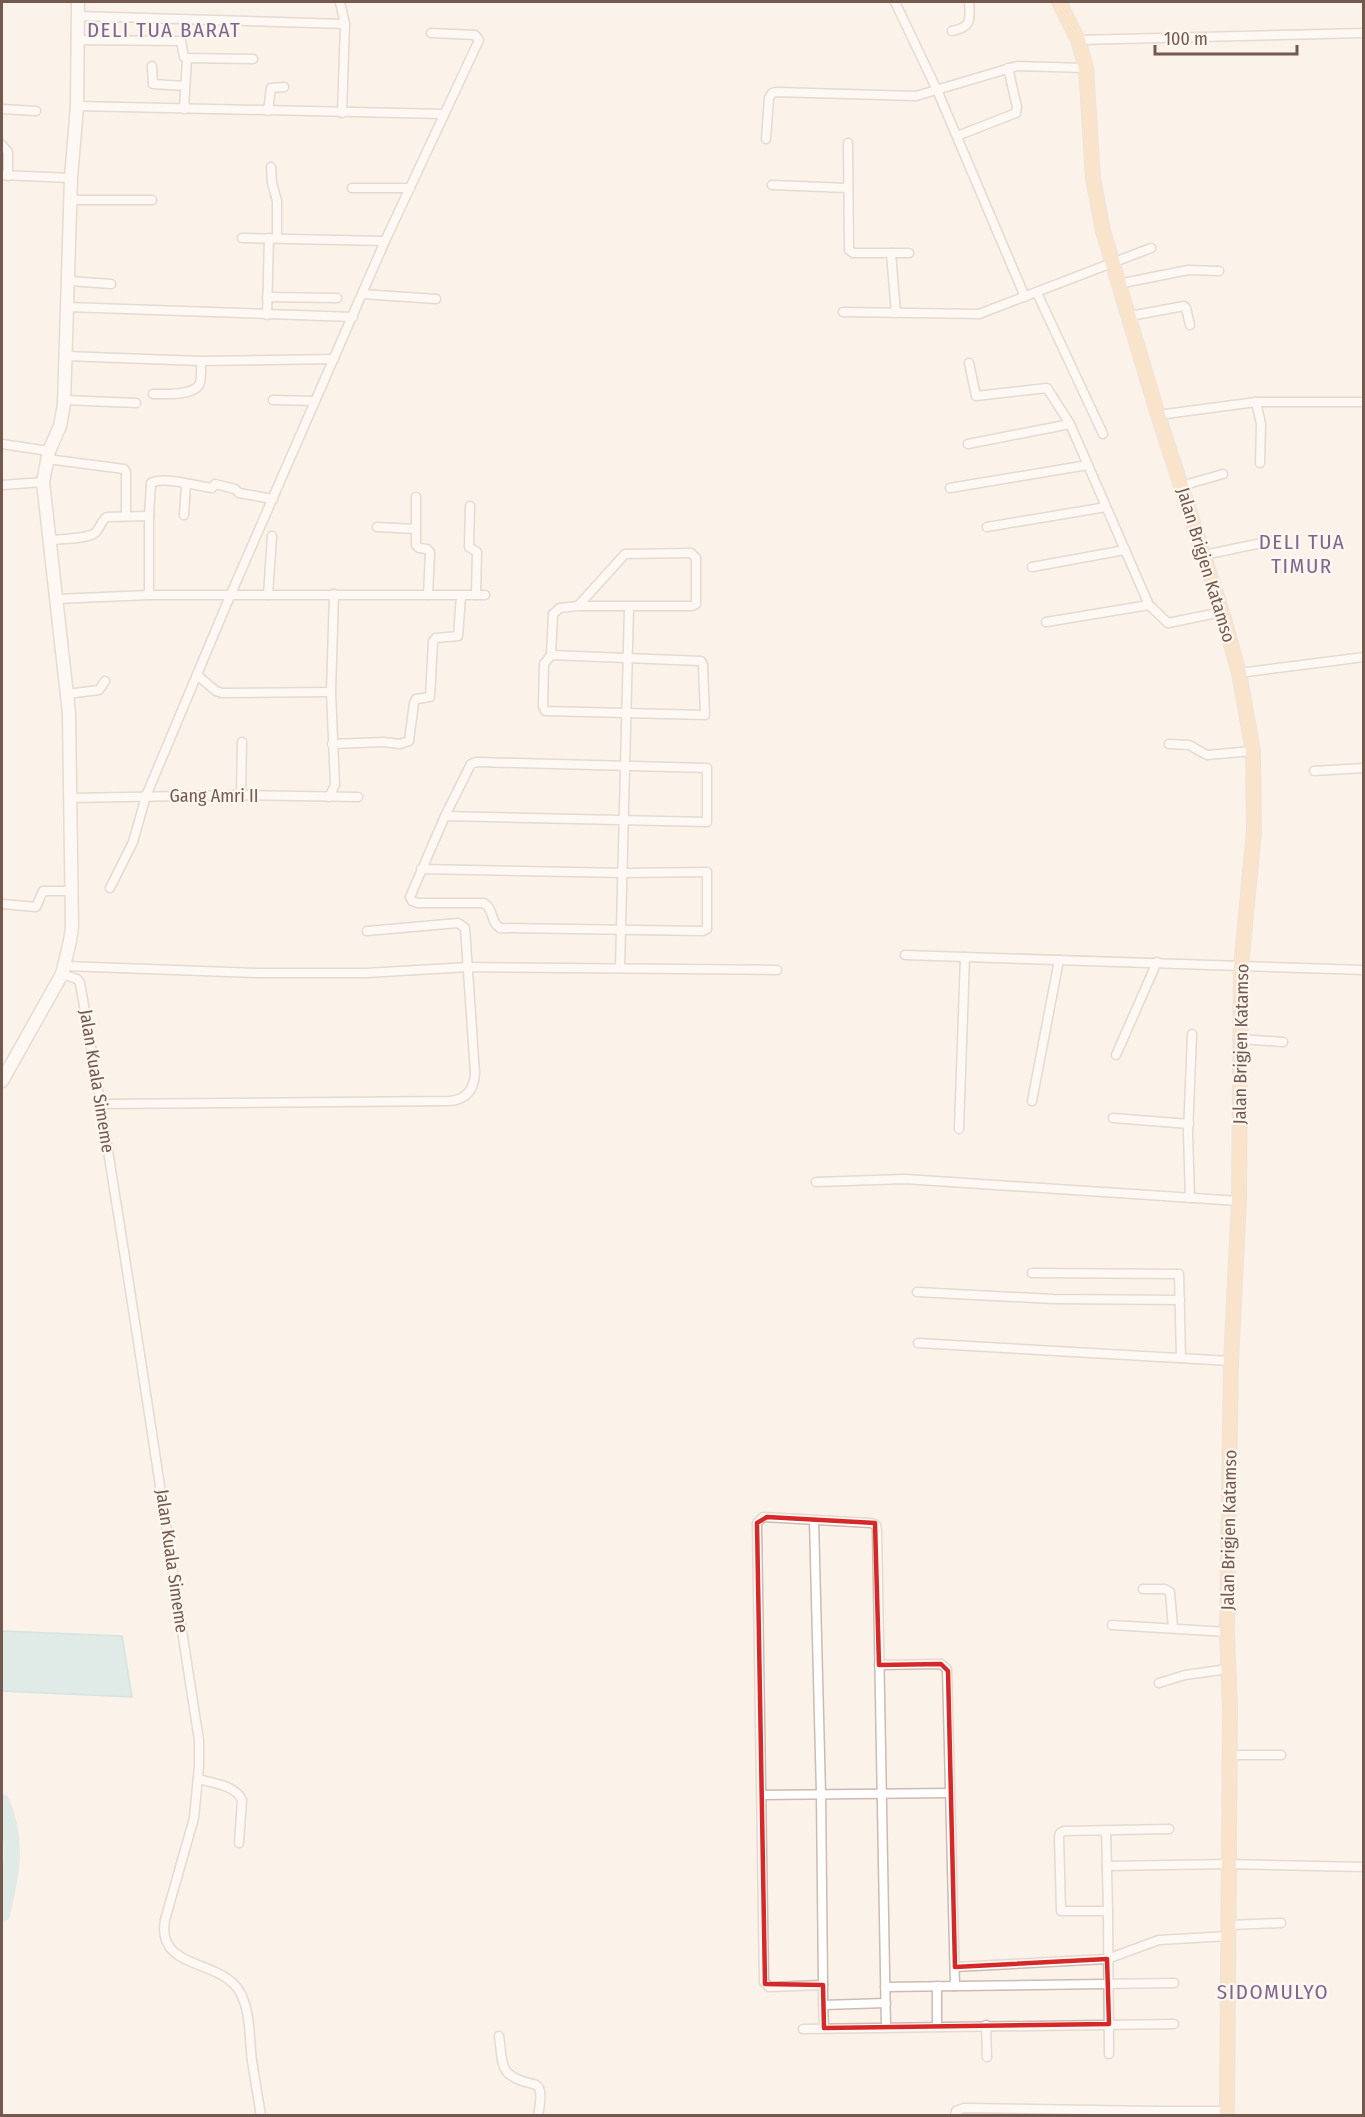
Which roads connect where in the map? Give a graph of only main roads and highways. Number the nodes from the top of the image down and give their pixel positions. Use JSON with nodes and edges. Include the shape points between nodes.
{"nodes":[{"id":1,"x":78,"y":2,"type":"edge"},
{"id":2,"x":1059,"y":2,"type":"edge"},
{"id":3,"x":2,"y":1081,"type":"edge"},
{"id":4,"x":1227,"y":2113,"type":"edge"}],
"edges":[{"from":1,"to":3,"type":"main road","via":[[64,400],[43,482],[69,713],[72,927],[63,970]]},
{"from":2,"to":4,"type":"main road","name":"Jalan Brigjen Katamso","via":[[1078,40],[1086,68],[1092,178],[1103,231],[1222,612],[1239,673],[1252,751],[1254,831],[1241,967],[1239,1201],[1231,1361]]}]}
